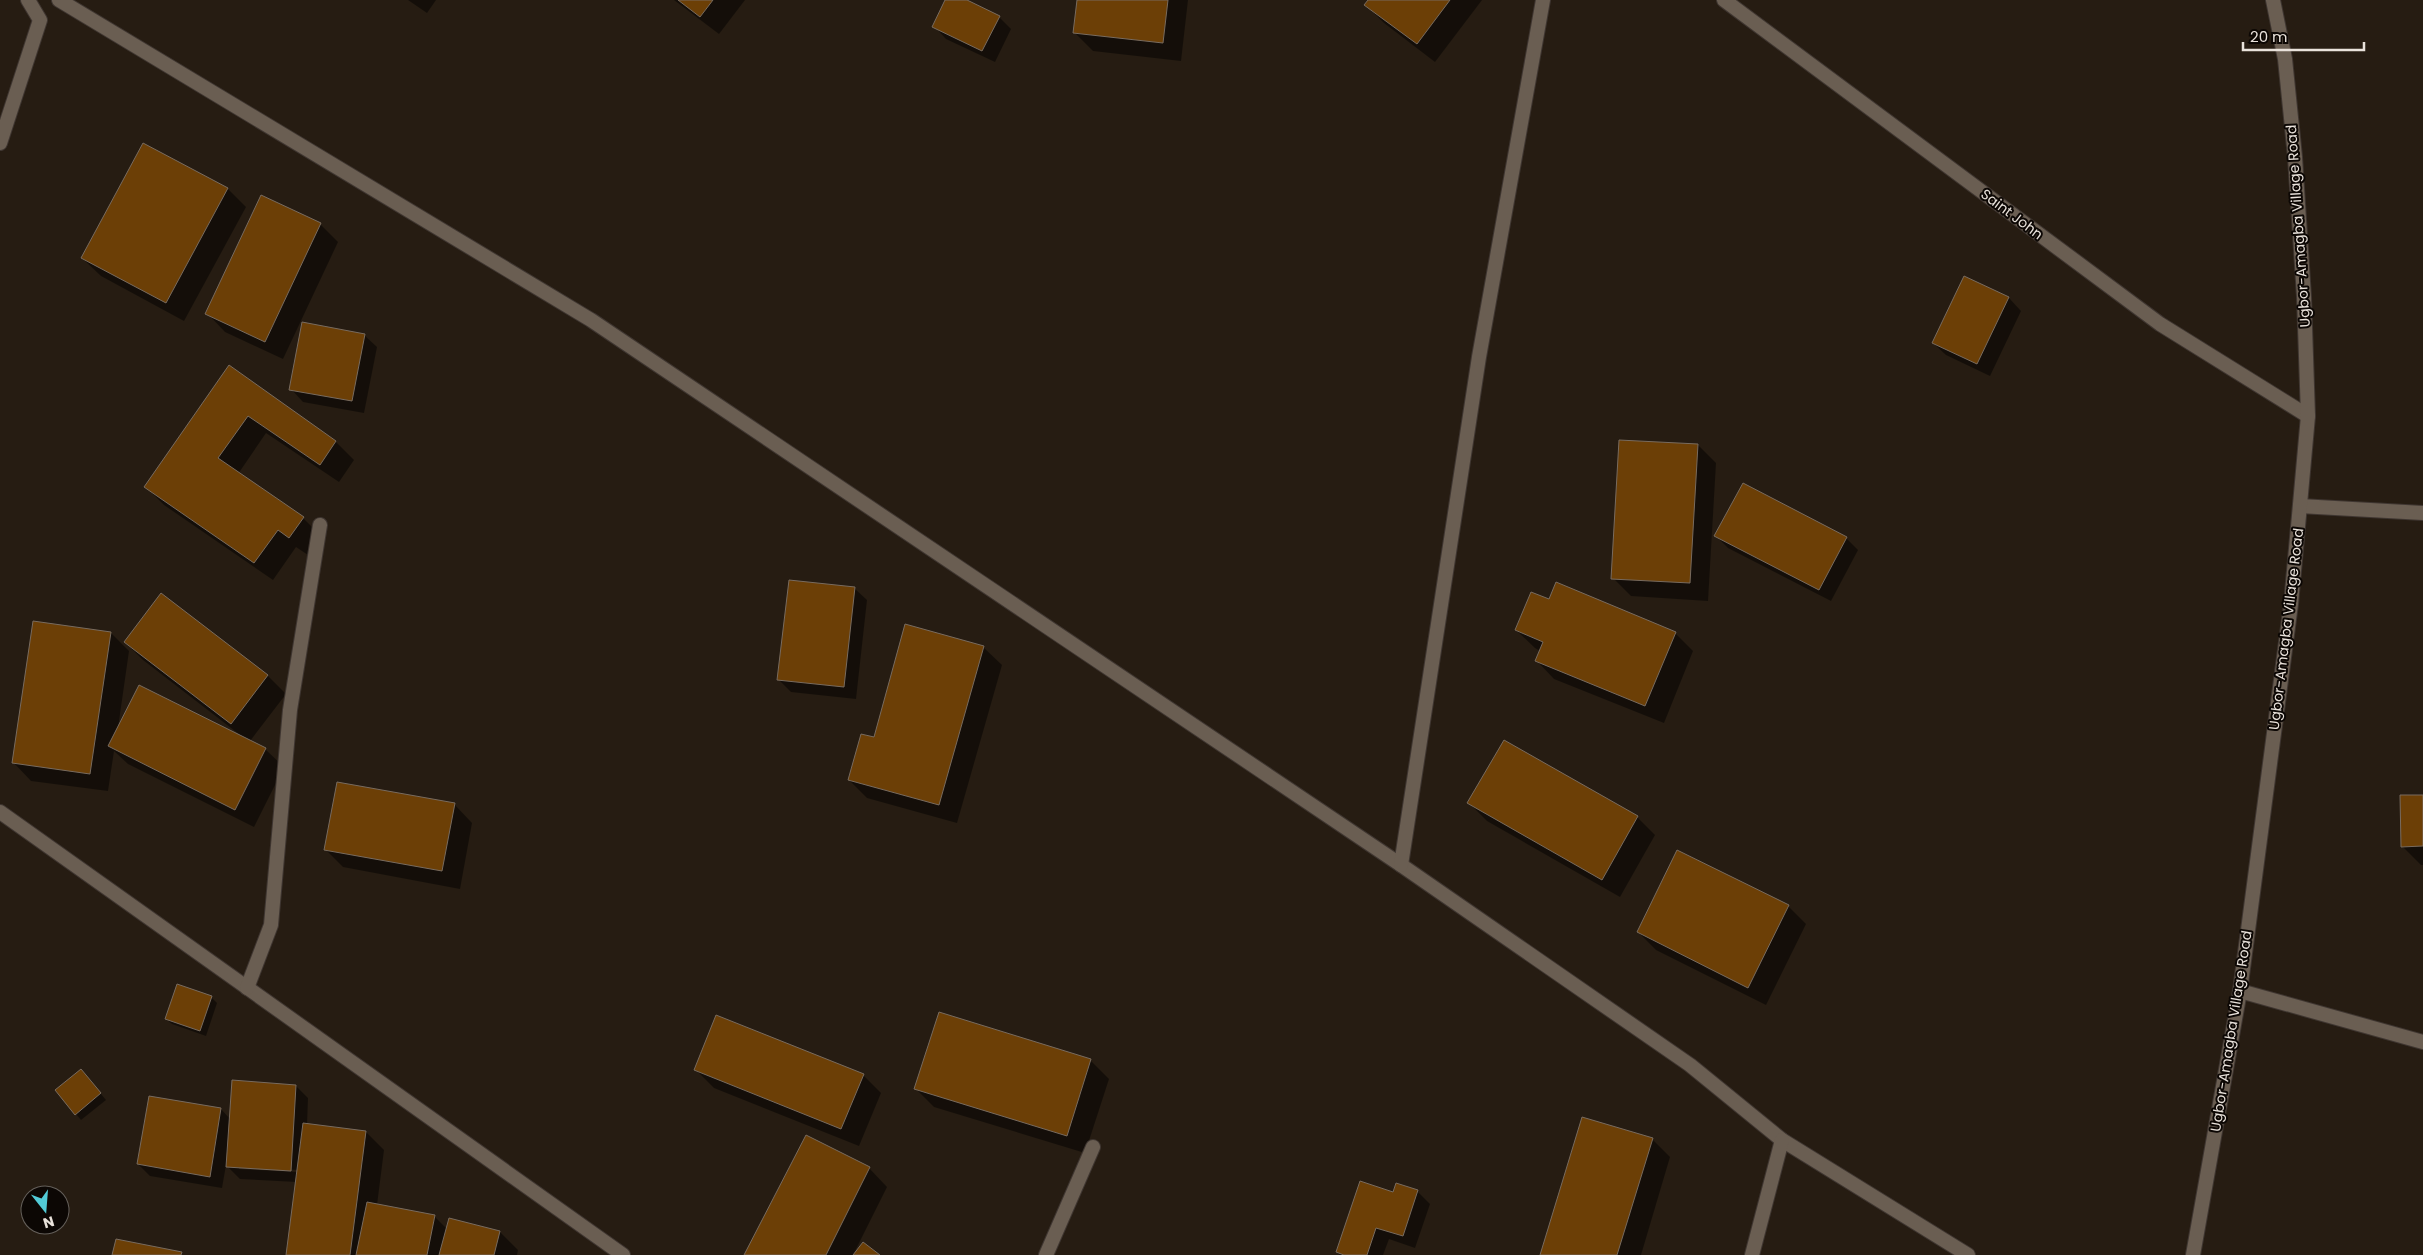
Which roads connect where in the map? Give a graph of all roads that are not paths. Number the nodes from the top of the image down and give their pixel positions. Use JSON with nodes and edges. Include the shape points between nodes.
{"nodes":[{"id":1,"x":28,"y":0,"type":"edge"},
{"id":2,"x":59,"y":0,"type":"edge"},
{"id":3,"x":1543,"y":0,"type":"edge"},
{"id":4,"x":1724,"y":0,"type":"edge"},
{"id":5,"x":2273,"y":0,"type":"edge"},
{"id":6,"x":0,"y":143,"type":"edge"},
{"id":7,"x":2308,"y":416,"type":"junction"},
{"id":8,"x":2300,"y":506,"type":"junction"},
{"id":9,"x":2423,"y":513,"type":"edge"},
{"id":10,"x":320,"y":525,"type":"dead end"},
{"id":11,"x":0,"y":812,"type":"edge"},
{"id":12,"x":1401,"y":865,"type":"junction"},
{"id":13,"x":247,"y":988,"type":"junction"},
{"id":14,"x":2240,"y":991,"type":"junction"},
{"id":15,"x":2423,"y":1042,"type":"edge"},
{"id":16,"x":1782,"y":1140,"type":"junction"},
{"id":17,"x":1093,"y":1147,"type":"dead end"},
{"id":18,"x":622,"y":1255,"type":"edge"},
{"id":19,"x":1046,"y":1255,"type":"edge"},
{"id":20,"x":1752,"y":1255,"type":"edge"},
{"id":21,"x":1968,"y":1255,"type":"edge"},
{"id":22,"x":2193,"y":1255,"type":"edge"}],
"edges":[{"from":1,"to":6,"type":"street","via":[[40,20]]},
{"from":2,"to":12,"type":"street","via":[[591,320]]},
{"from":3,"to":12,"type":"street","via":[[1479,357]]},
{"from":4,"to":7,"type":"street","name":"Saint John","via":[[2160,324]]},
{"from":5,"to":7,"type":"street","name":"Ugbor-Amagba Village Road","via":[[2285,59],[2294,157]]},
{"from":7,"to":8,"type":"street","name":"Ugbor-Amagba Village Road"},
{"from":8,"to":9,"type":"street"},
{"from":8,"to":14,"type":"street","name":"Ugbor-Amagba Village Road","via":[[2291,604]]},
{"from":10,"to":13,"type":"street","via":[[290,710],[271,925]]},
{"from":11,"to":13,"type":"street"},
{"from":12,"to":16,"type":"street","via":[[1690,1065]]},
{"from":13,"to":18,"type":"street"},
{"from":14,"to":15,"type":"street"},
{"from":14,"to":22,"type":"street","name":"Ugbor-Amagba Village Road"},
{"from":16,"to":20,"type":"street"},
{"from":16,"to":21,"type":"street"},
{"from":17,"to":19,"type":"street"}]}
